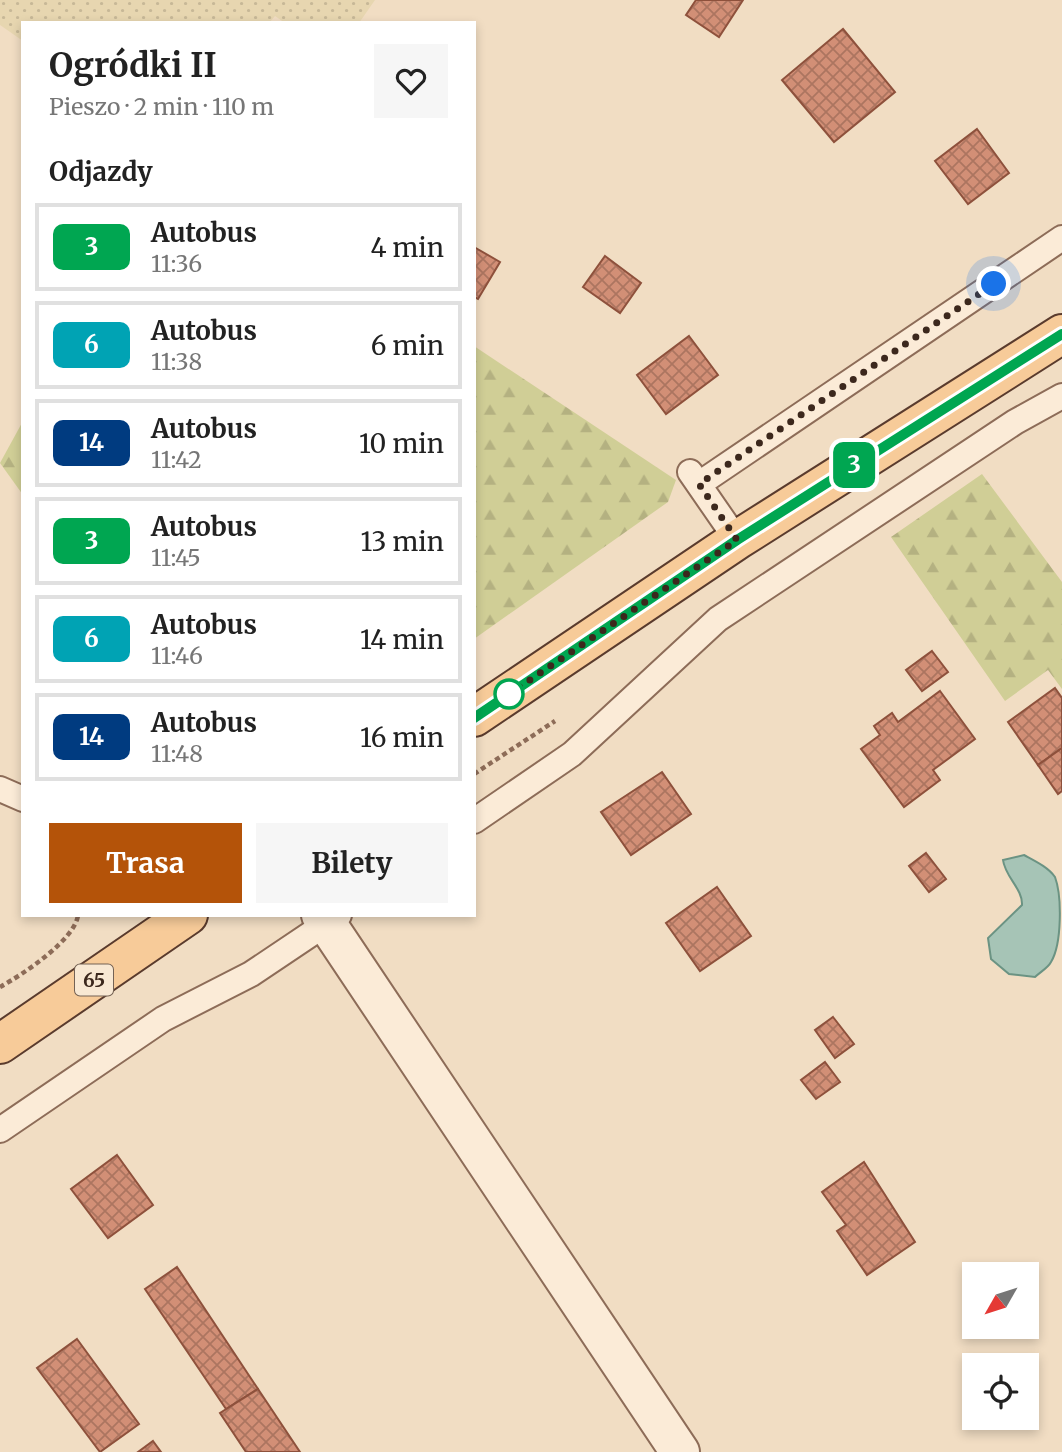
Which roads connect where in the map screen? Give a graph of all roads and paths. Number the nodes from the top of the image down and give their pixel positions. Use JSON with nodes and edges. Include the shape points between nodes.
{"nodes":[{"id":1,"x":1062,"y":238,"type":"edge"},
{"id":2,"x":1062,"y":334,"type":"edge"},
{"id":3,"x":1062,"y":396,"type":"edge"},
{"id":4,"x":737,"y":540,"type":"junction"},
{"id":5,"x":563,"y":715,"type":"dead end"},
{"id":6,"x":476,"y":717,"type":"edge"},
{"id":7,"x":476,"y":773,"type":"edge"},
{"id":8,"x":0,"y":789,"type":"edge"},
{"id":9,"x":21,"y":798,"type":"edge"},
{"id":10,"x":476,"y":820,"type":"edge"},
{"id":11,"x":77,"y":917,"type":"edge"},
{"id":12,"x":329,"y":918,"type":"edge"},
{"id":13,"x":171,"y":920,"type":"edge"},
{"id":14,"x":0,"y":987,"type":"edge"},
{"id":15,"x":0,"y":1044,"type":"edge"},
{"id":16,"x":0,"y":1130,"type":"edge"},
{"id":17,"x":680,"y":1452,"type":"edge"}],
"edges":[{"from":1,"to":4,"type":"lane","via":[[694,478]]},
{"from":2,"to":4,"type":"main road"},
{"from":3,"to":10,"type":"lane","via":[[1015,422],[718,620],[572,754]]},
{"from":4,"to":6,"type":"main road"},
{"from":5,"to":7,"type":"path"},
{"from":8,"to":9,"type":"lane"},
{"from":11,"to":14,"type":"path","via":[[62,943]]},
{"from":12,"to":16,"type":"lane","via":[[251,974],[163,1019]]},
{"from":12,"to":17,"type":"street"},
{"from":13,"to":15,"type":"main road","number":"65"}]}
